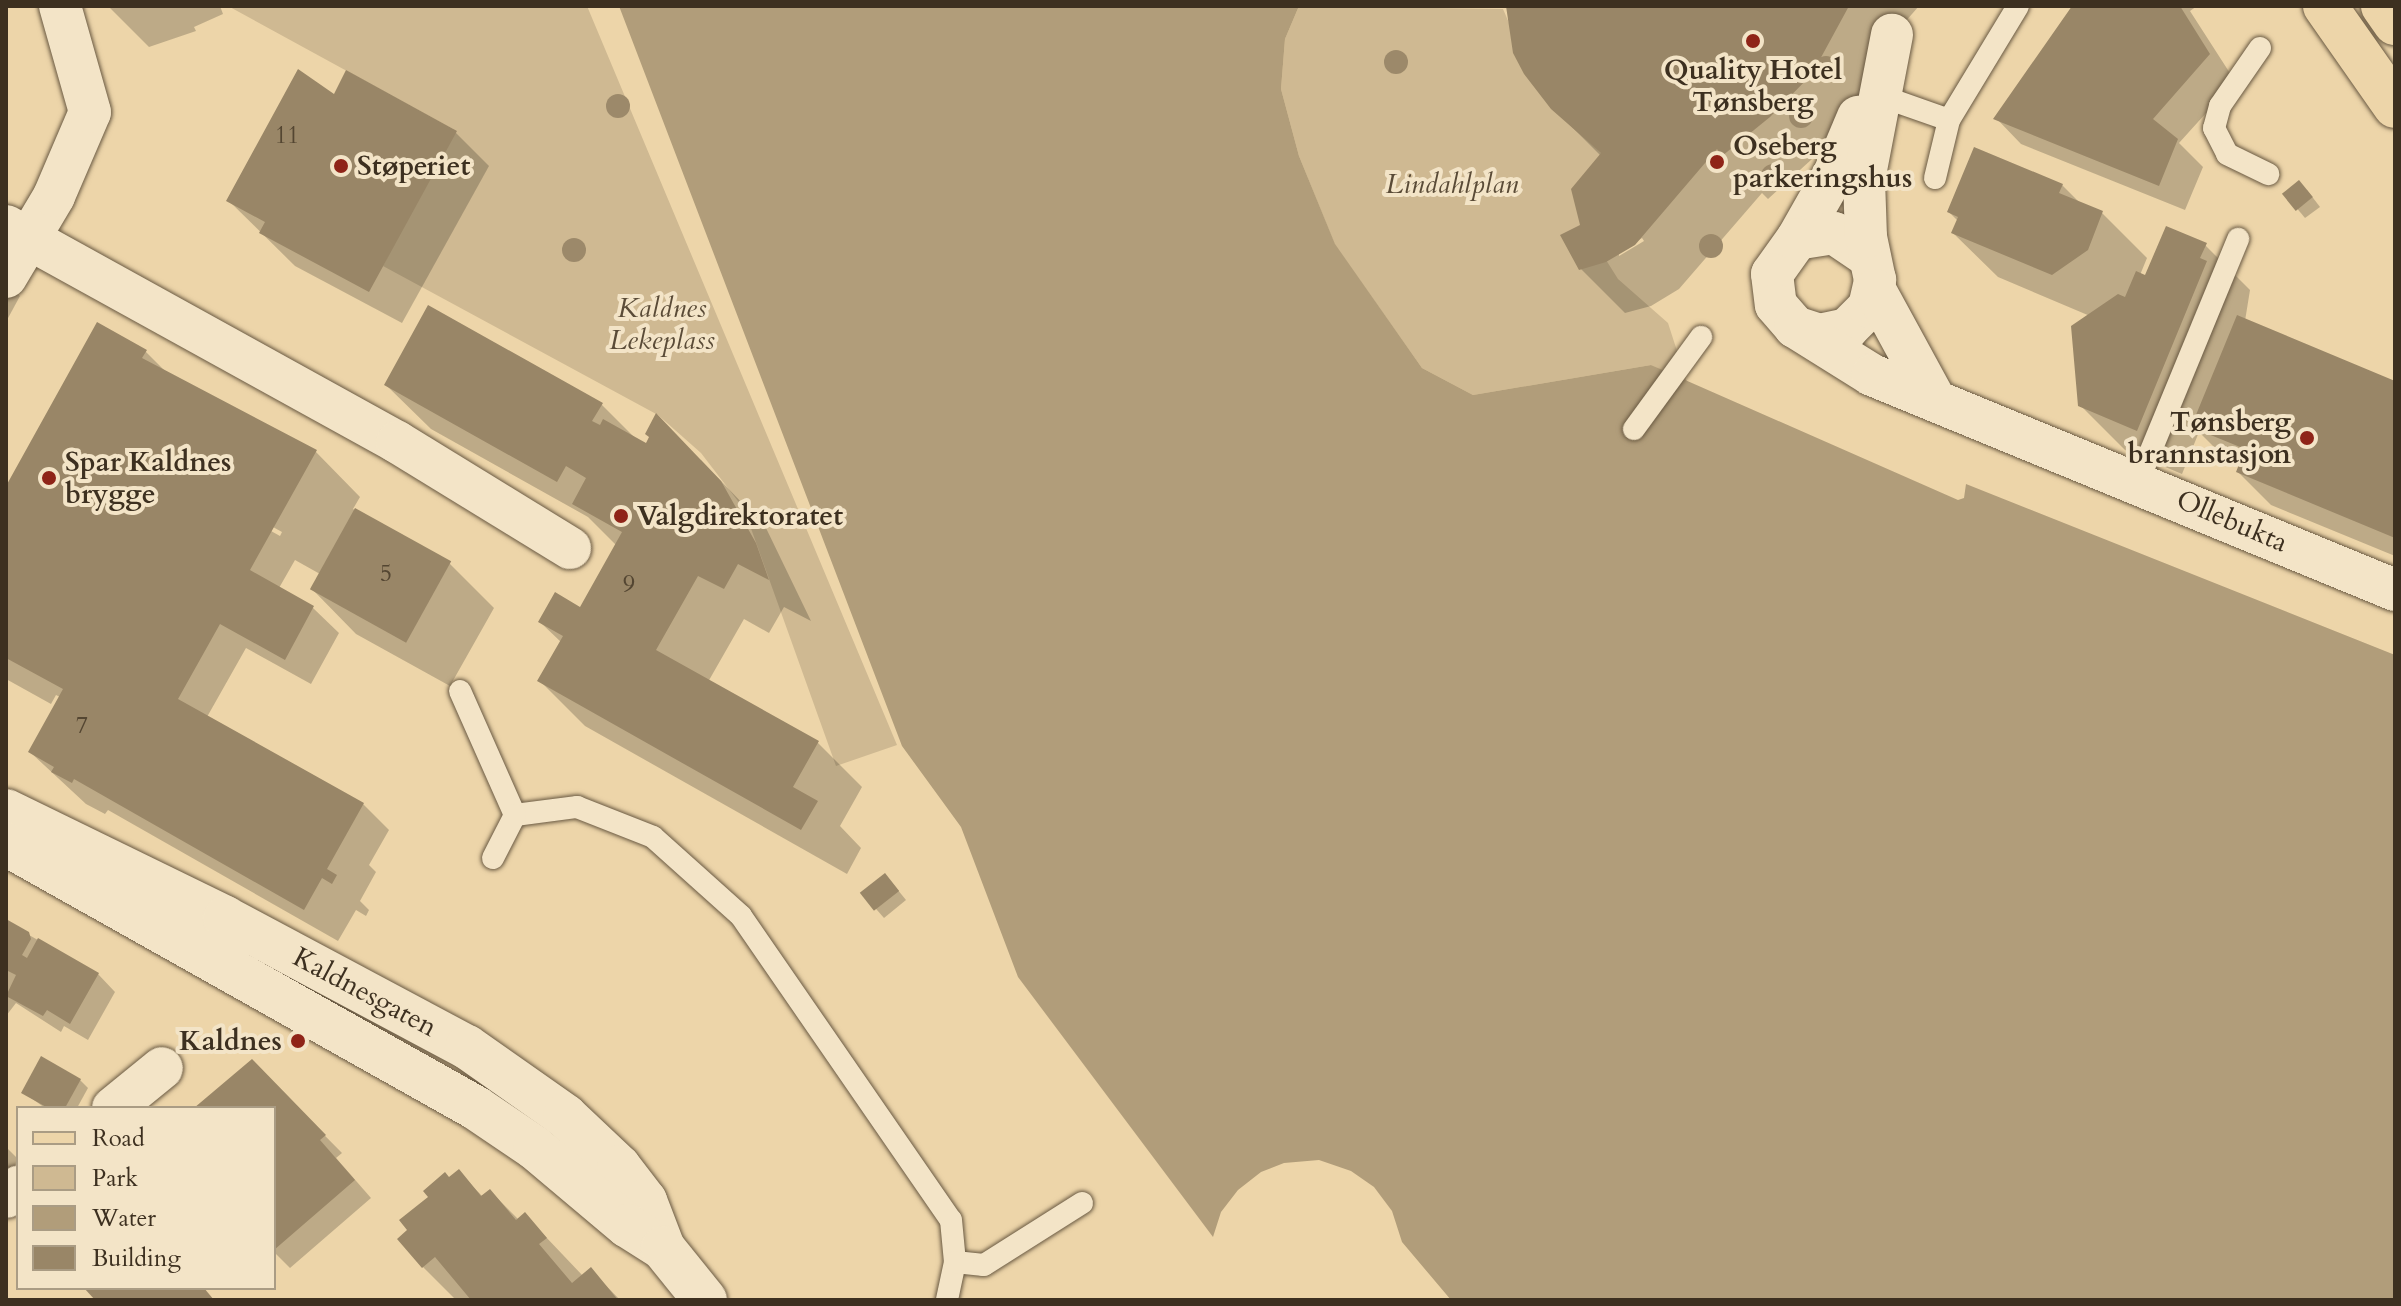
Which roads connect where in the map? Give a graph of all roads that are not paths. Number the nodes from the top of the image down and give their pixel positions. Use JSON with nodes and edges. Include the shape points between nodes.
{"nodes":[{"id":1,"x":60,"y":6,"type":"edge"},
{"id":2,"x":2018,"y":6,"type":"edge"},
{"id":3,"x":2325,"y":6,"type":"edge"},
{"id":4,"x":2383,"y":6,"type":"edge"},
{"id":5,"x":1903,"y":21,"type":"edge"},
{"id":6,"x":2395,"y":23,"type":"edge"},
{"id":7,"x":2260,"y":48,"type":"dead end"},
{"id":8,"x":1878,"y":95,"type":"junction"},
{"id":9,"x":2395,"y":106,"type":"edge"},
{"id":10,"x":1949,"y":120,"type":"junction"},
{"id":11,"x":2268,"y":174,"type":"dead end"},
{"id":12,"x":1935,"y":178,"type":"dead end"},
{"id":13,"x":18,"y":232,"type":"edge"},
{"id":14,"x":1797,"y":239,"type":"junction"},
{"id":15,"x":2238,"y":239,"type":"dead end"},
{"id":16,"x":1871,"y":273,"type":"junction"},
{"id":17,"x":6,"y":277,"type":"edge"},
{"id":18,"x":1795,"y":327,"type":"junction"},
{"id":19,"x":1701,"y":337,"type":"dead end"},
{"id":20,"x":1935,"y":400,"type":"junction"},
{"id":21,"x":1634,"y":429,"type":"dead end"},
{"id":22,"x":2138,"y":482,"type":"junction"},
{"id":23,"x":570,"y":548,"type":"dead end"},
{"id":24,"x":2395,"y":590,"type":"edge"},
{"id":25,"x":460,"y":691,"type":"dead end"},
{"id":26,"x":6,"y":811,"type":"edge"},
{"id":27,"x":515,"y":815,"type":"junction"},
{"id":28,"x":6,"y":844,"type":"edge"},
{"id":29,"x":493,"y":858,"type":"dead end"},
{"id":30,"x":162,"y":1068,"type":"dead end"},
{"id":31,"x":115,"y":1106,"type":"edge"},
{"id":32,"x":1082,"y":1203,"type":"dead end"},
{"id":33,"x":663,"y":1248,"type":"junction"},
{"id":34,"x":955,"y":1262,"type":"junction"},
{"id":35,"x":705,"y":1300,"type":"edge"},
{"id":36,"x":947,"y":1300,"type":"edge"}],
"edges":[{"from":1,"to":13,"type":"street","via":[[90,112]]},
{"from":2,"to":10,"type":"lane"},
{"from":3,"to":9,"type":"main road"},
{"from":4,"to":6,"type":"main road"},
{"from":5,"to":8,"type":"street","name":"Ollebukta"},
{"from":5,"to":14,"type":"street","name":"Ollebukta","via":[[1834,174]]},
{"from":7,"to":11,"type":"lane","via":[[2220,106],[2214,128],[2227,154]]},
{"from":8,"to":10,"type":"lane"},
{"from":8,"to":16,"type":"street","name":"Ollebukta","via":[[1864,180]]},
{"from":10,"to":12,"type":"lane"},
{"from":13,"to":17,"type":"street"},
{"from":13,"to":23,"type":"street","via":[[397,442]]},
{"from":14,"to":16,"type":"street","name":"Ollebukta","via":[[1834,233]]},
{"from":14,"to":18,"type":"street","name":"Ollebukta","via":[[1779,256],[1771,285],[1776,305]]},
{"from":15,"to":22,"type":"lane"},
{"from":16,"to":18,"type":"street","via":[[1863,316],[1847,329],[1819,335]]},
{"from":16,"to":20,"type":"street","name":"Ollebukta"},
{"from":18,"to":20,"type":"street","name":"Ollebukta","via":[[1872,375]]},
{"from":19,"to":21,"type":"lane"},
{"from":20,"to":22,"type":"street","name":"Ollebukta"},
{"from":22,"to":24,"type":"street","name":"Ollebukta"},
{"from":25,"to":27,"type":"lane"},
{"from":26,"to":33,"type":"main road","name":"Kaldnesgaten","via":[[225,918],[467,1047],[565,1116],[619,1167],[645,1201]]},
{"from":27,"to":29,"type":"lane"},
{"from":27,"to":34,"type":"lane","via":[[577,807],[653,837],[741,916],[951,1220]]},
{"from":28,"to":33,"type":"main road","name":"Kaldnesgaten","via":[[476,1108]]},
{"from":30,"to":31,"type":"street"},
{"from":32,"to":34,"type":"lane","via":[[984,1265]]},
{"from":33,"to":35,"type":"main road","name":"Kaldnesgaten"},
{"from":34,"to":36,"type":"lane"}]}
